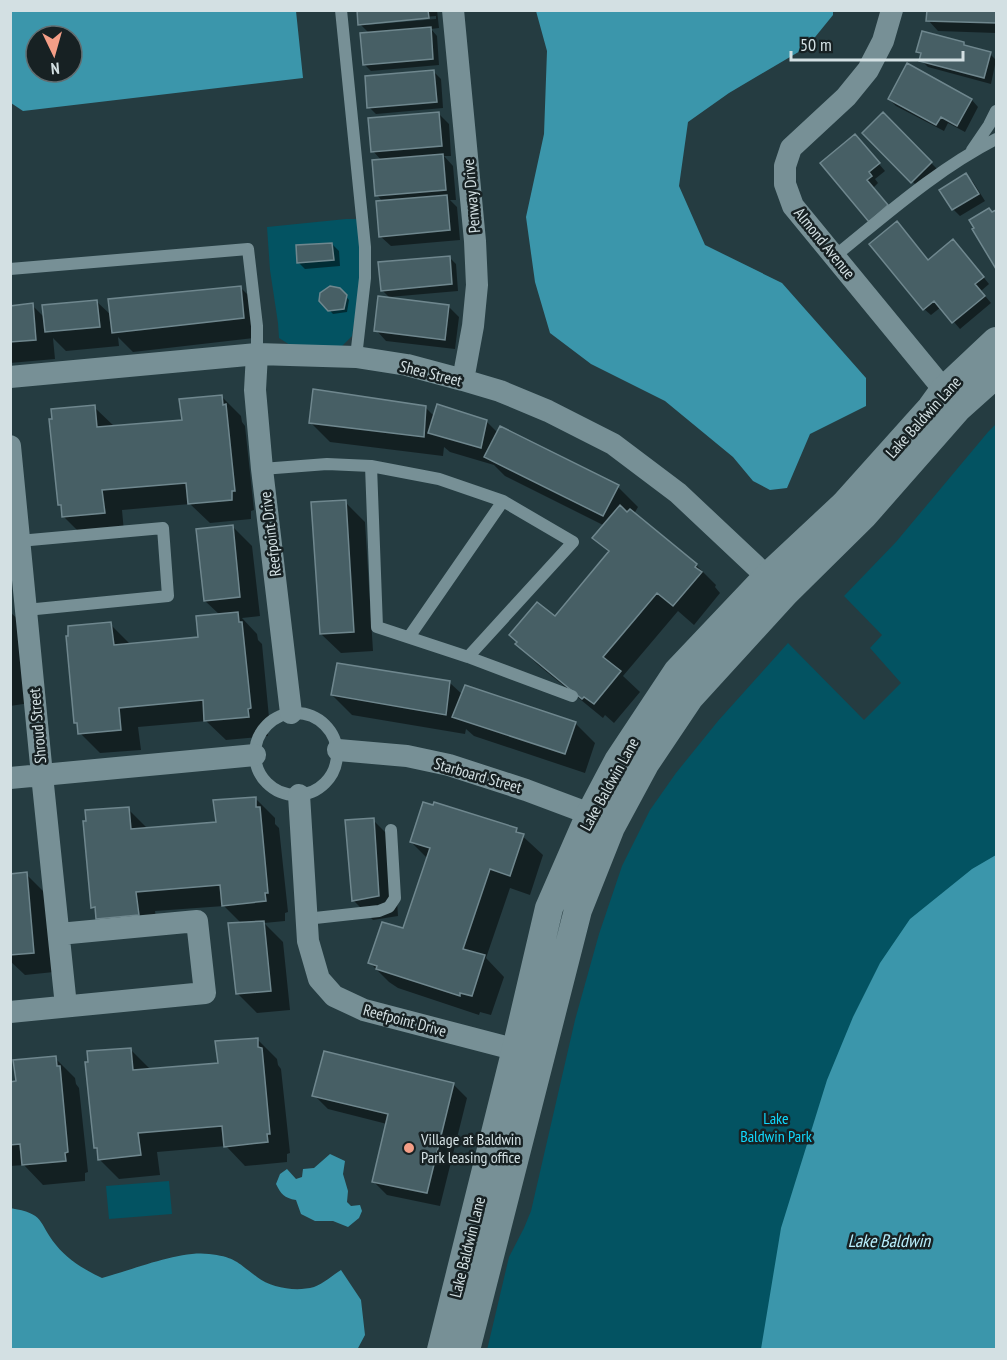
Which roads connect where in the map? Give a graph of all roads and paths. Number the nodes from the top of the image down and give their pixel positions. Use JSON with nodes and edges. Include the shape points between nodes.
{"nodes":[{"id":1,"x":341,"y":10,"type":"edge"},
{"id":2,"x":453,"y":10,"type":"edge"},
{"id":3,"x":892,"y":10,"type":"edge"},
{"id":4,"x":996,"y":111,"type":"edge"},
{"id":5,"x":996,"y":139,"type":"edge"},
{"id":6,"x":970,"y":153,"type":"junction"},
{"id":7,"x":835,"y":256,"type":"junction"},
{"id":8,"x":10,"y":269,"type":"edge"},
{"id":9,"x":996,"y":341,"type":"edge"},
{"id":10,"x":256,"y":354,"type":"junction"},
{"id":11,"x":356,"y":357,"type":"junction"},
{"id":12,"x":996,"y":374,"type":"edge"},
{"id":13,"x":10,"y":377,"type":"edge"},
{"id":14,"x":463,"y":380,"type":"junction"},
{"id":15,"x":951,"y":399,"type":"junction"},
{"id":16,"x":10,"y":446,"type":"edge"},
{"id":17,"x":371,"y":466,"type":"junction"},
{"id":18,"x":262,"y":469,"type":"junction"},
{"id":19,"x":503,"y":501,"type":"junction"},
{"id":20,"x":19,"y":541,"type":"junction"},
{"id":21,"x":17,"y":578,"type":"edge"},
{"id":22,"x":776,"y":584,"type":"junction"},
{"id":23,"x":26,"y":610,"type":"junction"},
{"id":24,"x":409,"y":637,"type":"junction"},
{"id":25,"x":468,"y":657,"type":"junction"},
{"id":26,"x":572,"y":696,"type":"dead end"},
{"id":27,"x":291,"y":713,"type":"junction"},
{"id":28,"x":338,"y":750,"type":"junction"},
{"id":29,"x":255,"y":755,"type":"junction"},
{"id":30,"x":42,"y":775,"type":"junction"},
{"id":31,"x":10,"y":778,"type":"edge"},
{"id":32,"x":299,"y":795,"type":"junction"},
{"id":33,"x":600,"y":820,"type":"junction"},
{"id":34,"x":391,"y":830,"type":"dead end"},
{"id":35,"x":306,"y":919,"type":"junction"},
{"id":36,"x":58,"y":934,"type":"junction"},
{"id":37,"x":66,"y":1006,"type":"junction"},
{"id":38,"x":10,"y":1012,"type":"edge"},
{"id":39,"x":528,"y":1052,"type":"junction"},
{"id":40,"x":441,"y":1350,"type":"edge"},
{"id":41,"x":466,"y":1350,"type":"edge"}],
"edges":[{"from":1,"to":11,"type":"lane","via":[[364,247],[365,278]]},
{"from":2,"to":14,"type":"street","name":"Penway Drive","via":[[477,285]]},
{"from":3,"to":7,"type":"street","name":"Almond Avenue","via":[[884,41],[868,70],[846,97],[791,148],[785,166],[785,184],[793,206]]},
{"from":4,"to":6,"type":"lane"},
{"from":5,"to":6,"type":"lane"},
{"from":6,"to":7,"type":"lane","via":[[926,181]]},
{"from":7,"to":15,"type":"street","name":"Almond Avenue"},
{"from":8,"to":10,"type":"lane","via":[[248,249],[257,326]]},
{"from":9,"to":15,"type":"street","name":"Lake Baldwin Lane"},
{"from":10,"to":11,"type":"street","name":"Shea Street"},
{"from":10,"to":13,"type":"street","name":"Shea Street"},
{"from":10,"to":18,"type":"street","name":"Reefpoint Drive"},
{"from":11,"to":14,"type":"street","name":"Shea Street"},
{"from":12,"to":15,"type":"street","name":"Lake Baldwin Lane"},
{"from":14,"to":22,"type":"street","name":"Shea Street","via":[[548,411],[613,444],[678,493]]},
{"from":15,"to":22,"type":"street","name":"Lake Baldwin Lane","via":[[931,408]]},
{"from":16,"to":20,"type":"street","name":"Shroud Street"},
{"from":17,"to":18,"type":"lane","via":[[327,464]]},
{"from":17,"to":19,"type":"lane","via":[[438,479]]},
{"from":17,"to":24,"type":"lane","via":[[377,627]]},
{"from":18,"to":27,"type":"street","name":"Reefpoint Drive"},
{"from":19,"to":24,"type":"lane"},
{"from":19,"to":25,"type":"lane","via":[[573,542]]},
{"from":20,"to":21,"type":"street","name":"Shroud Street"},
{"from":20,"to":23,"type":"lane","via":[[163,528],[168,596]]},
{"from":21,"to":23,"type":"street","name":"Shroud Street"},
{"from":22,"to":33,"type":"street","name":"Lake Baldwin Lane","via":[[677,672],[618,761]]},
{"from":23,"to":30,"type":"street","name":"Shroud Street"},
{"from":24,"to":25,"type":"lane"},
{"from":25,"to":26,"type":"lane"},
{"from":27,"to":28,"type":"lane","via":[[313,716],[324,723]]},
{"from":27,"to":29,"type":"lane","via":[[273,719],[262,729]]},
{"from":28,"to":32,"type":"lane","via":[[332,774],[323,785]]},
{"from":28,"to":33,"type":"street","name":"Starboard Street","via":[[407,756],[449,765],[526,789]]},
{"from":29,"to":30,"type":"street"},
{"from":29,"to":32,"type":"lane","via":[[264,779],[286,794]]},
{"from":30,"to":31,"type":"street"},
{"from":30,"to":36,"type":"street","name":"Shroud Street"},
{"from":32,"to":35,"type":"street","name":"Reefpoint Drive"},
{"from":33,"to":39,"type":"street","name":"Lake Baldwin Lane","via":[[578,910]]},
{"from":34,"to":35,"type":"lane","via":[[395,897],[389,907]]},
{"from":35,"to":39,"type":"street","name":"Reefpoint Drive","via":[[319,979],[334,996],[364,1010]]},
{"from":36,"to":37,"type":"street","name":"Shroud Street"},
{"from":36,"to":37,"type":"street","via":[[197,921],[205,993]]},
{"from":37,"to":38,"type":"street"},
{"from":39,"to":40,"type":"street","name":"Lake Baldwin Lane"},
{"from":39,"to":41,"type":"street","name":"Lake Baldwin Lane"}]}
